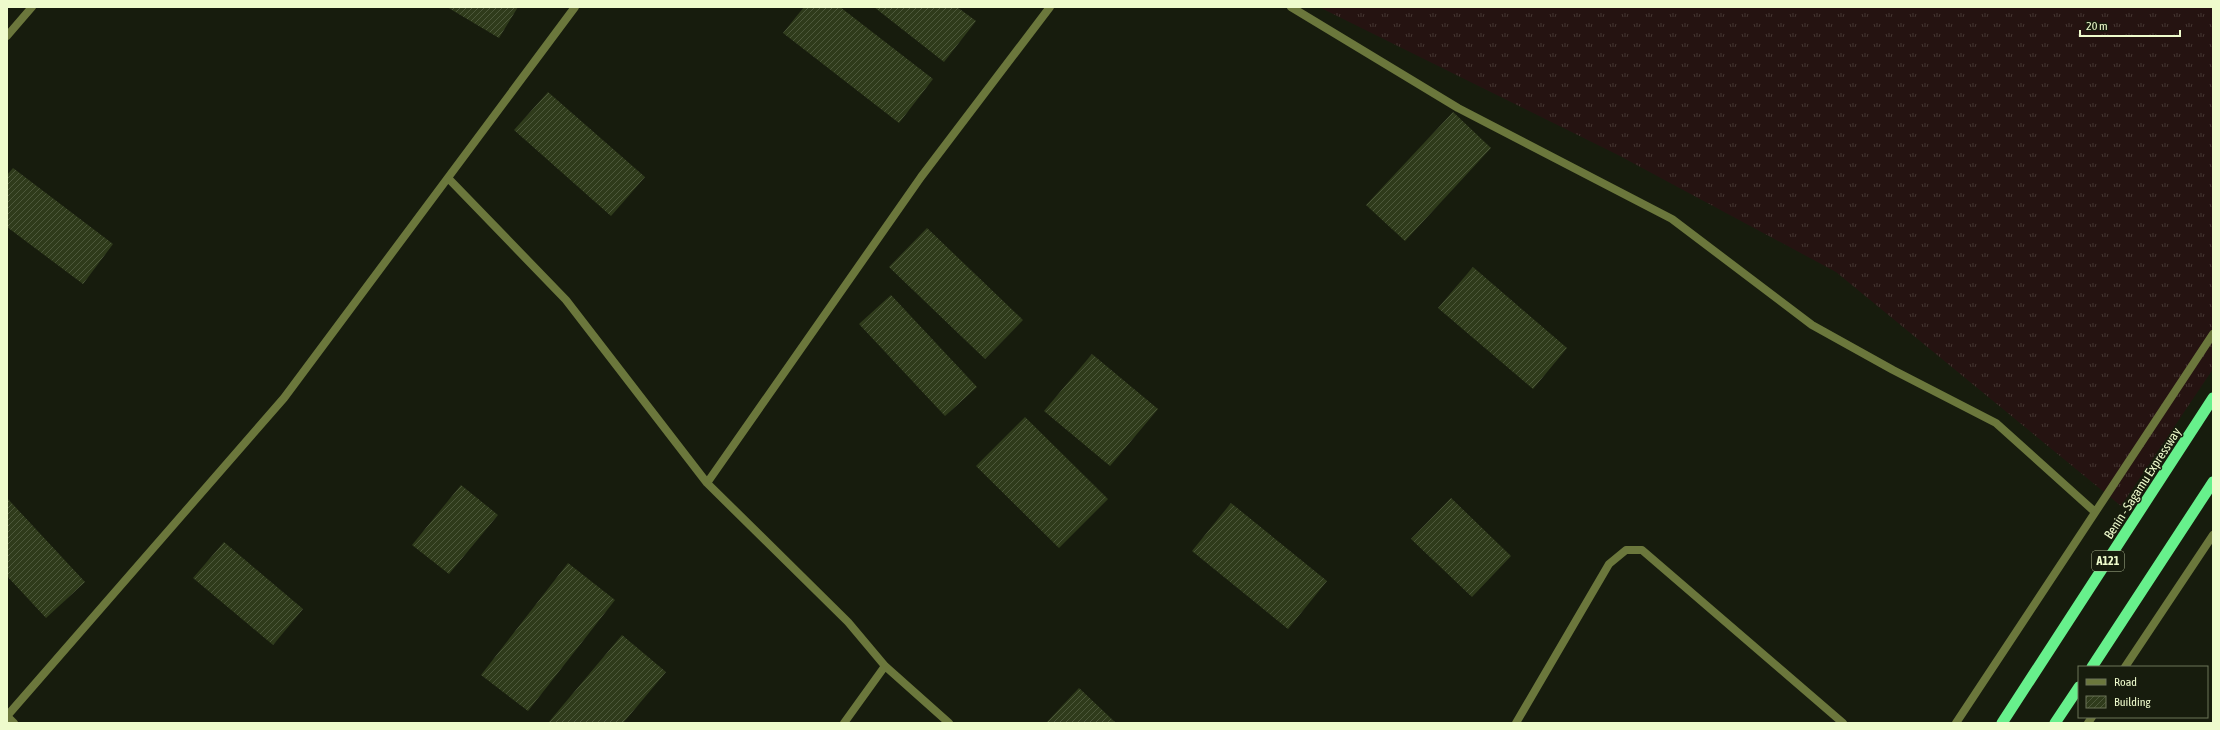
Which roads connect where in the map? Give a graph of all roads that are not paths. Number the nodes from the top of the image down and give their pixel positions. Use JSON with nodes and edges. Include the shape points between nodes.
{"nodes":[{"id":1,"x":32,"y":7,"type":"edge"},
{"id":2,"x":575,"y":7,"type":"edge"},
{"id":3,"x":1050,"y":7,"type":"edge"},
{"id":4,"x":1291,"y":7,"type":"edge"},
{"id":5,"x":7,"y":36,"type":"edge"},
{"id":6,"x":448,"y":178,"type":"junction"},
{"id":7,"x":2213,"y":334,"type":"edge"},
{"id":8,"x":2213,"y":398,"type":"edge"},
{"id":9,"x":707,"y":482,"type":"junction"},
{"id":10,"x":2213,"y":482,"type":"edge"},
{"id":11,"x":2095,"y":512,"type":"junction"},
{"id":12,"x":2213,"y":535,"type":"edge"},
{"id":13,"x":885,"y":666,"type":"junction"},
{"id":14,"x":2093,"y":666,"type":"edge"},
{"id":15,"x":2126,"y":666,"type":"edge"},
{"id":16,"x":2078,"y":689,"type":"edge"},
{"id":17,"x":7,"y":716,"type":"edge"},
{"id":18,"x":14,"y":723,"type":"edge"},
{"id":19,"x":844,"y":723,"type":"edge"},
{"id":20,"x":949,"y":723,"type":"edge"},
{"id":21,"x":1516,"y":723,"type":"edge"},
{"id":22,"x":1843,"y":723,"type":"edge"},
{"id":23,"x":1956,"y":723,"type":"edge"},
{"id":24,"x":2002,"y":723,"type":"edge"},
{"id":25,"x":2056,"y":723,"type":"edge"}],
"edges":[{"from":1,"to":5,"type":"street"},
{"from":2,"to":6,"type":"street"},
{"from":3,"to":9,"type":"street","via":[[921,177]]},
{"from":4,"to":11,"type":"street","via":[[1458,108],[1672,219],[1812,325],[1892,370],[1996,423]]},
{"from":6,"to":9,"type":"street","via":[[566,300]]},
{"from":6,"to":17,"type":"street","via":[[284,398]]},
{"from":7,"to":11,"type":"street"},
{"from":8,"to":24,"type":"highway","name":"Benin - Sagamu Expressway","number":"A121"},
{"from":9,"to":13,"type":"street","via":[[848,622]]},
{"from":10,"to":14,"type":"highway"},
{"from":11,"to":23,"type":"street"},
{"from":12,"to":15,"type":"street"},
{"from":13,"to":19,"type":"street"},
{"from":13,"to":20,"type":"street"},
{"from":16,"to":25,"type":"highway"},
{"from":17,"to":18,"type":"street"},
{"from":21,"to":22,"type":"street","via":[[1609,564],[1626,550],[1642,550]]}]}
